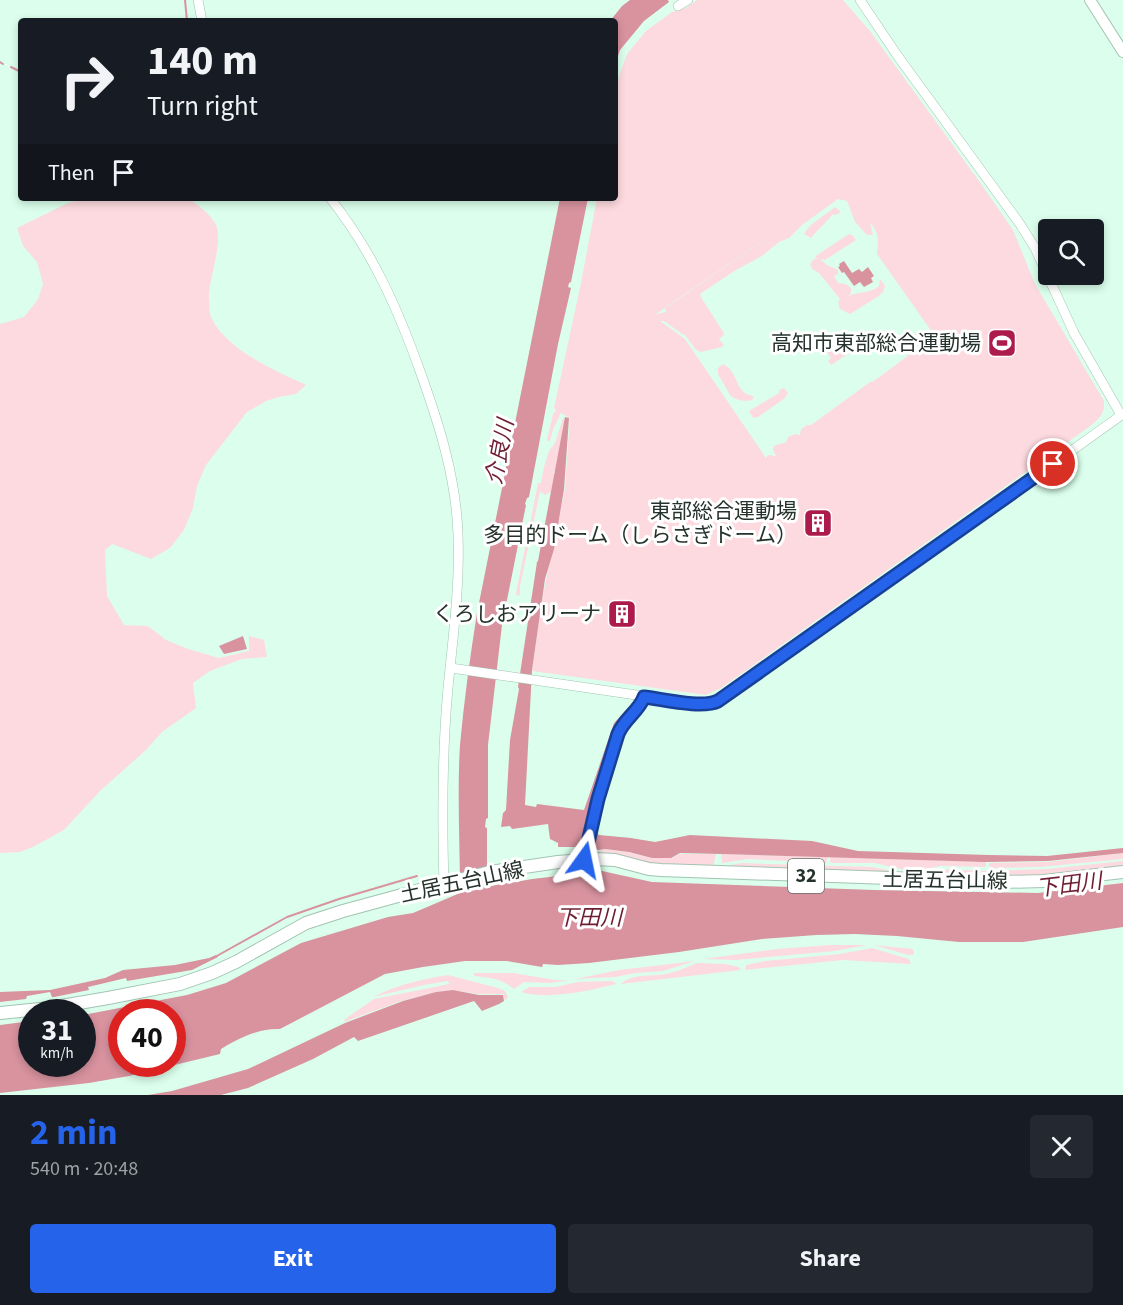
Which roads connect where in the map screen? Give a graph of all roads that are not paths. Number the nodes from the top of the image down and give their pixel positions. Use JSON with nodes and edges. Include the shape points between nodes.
{"nodes":[{"id":1,"x":198,"y":0,"type":"edge"},
{"id":2,"x":688,"y":0,"type":"edge"},
{"id":3,"x":860,"y":0,"type":"edge"},
{"id":4,"x":1090,"y":0,"type":"edge"},
{"id":5,"x":678,"y":6,"type":"dead end"},
{"id":6,"x":201,"y":18,"type":"edge"},
{"id":7,"x":1123,"y":52,"type":"edge"},
{"id":8,"x":332,"y":201,"type":"edge"},
{"id":9,"x":1122,"y":415,"type":"edge"},
{"id":10,"x":451,"y":668,"type":"junction"},
{"id":11,"x":644,"y":697,"type":"junction"},
{"id":12,"x":585,"y":856,"type":"junction"},
{"id":13,"x":1123,"y":872,"type":"edge"},
{"id":14,"x":448,"y":882,"type":"junction"},
{"id":15,"x":0,"y":1013,"type":"edge"}],
"edges":[{"from":1,"to":6,"type":"street"},
{"from":2,"to":5,"type":"street"},
{"from":3,"to":9,"type":"street","via":[[1020,224],[1074,333]]},
{"from":4,"to":7,"type":"main road"},
{"from":8,"to":10,"type":"street","via":[[375,264],[401,320],[447,454],[458,533]]},
{"from":9,"to":11,"type":"street","via":[[718,701],[703,704]]},
{"from":10,"to":11,"type":"street"},
{"from":10,"to":14,"type":"street","via":[[444,759]]},
{"from":11,"to":12,"type":"street","via":[[621,725]]},
{"from":12,"to":13,"type":"main road","name":"土居五台山線","number":"32","via":[[661,870],[1002,882]]},
{"from":12,"to":14,"type":"main road","name":"土居五台山線","number":"32"},
{"from":14,"to":15,"type":"main road","name":"土居五台山線","number":"32","via":[[306,923],[236,962],[180,984],[50,1008]]}]}
